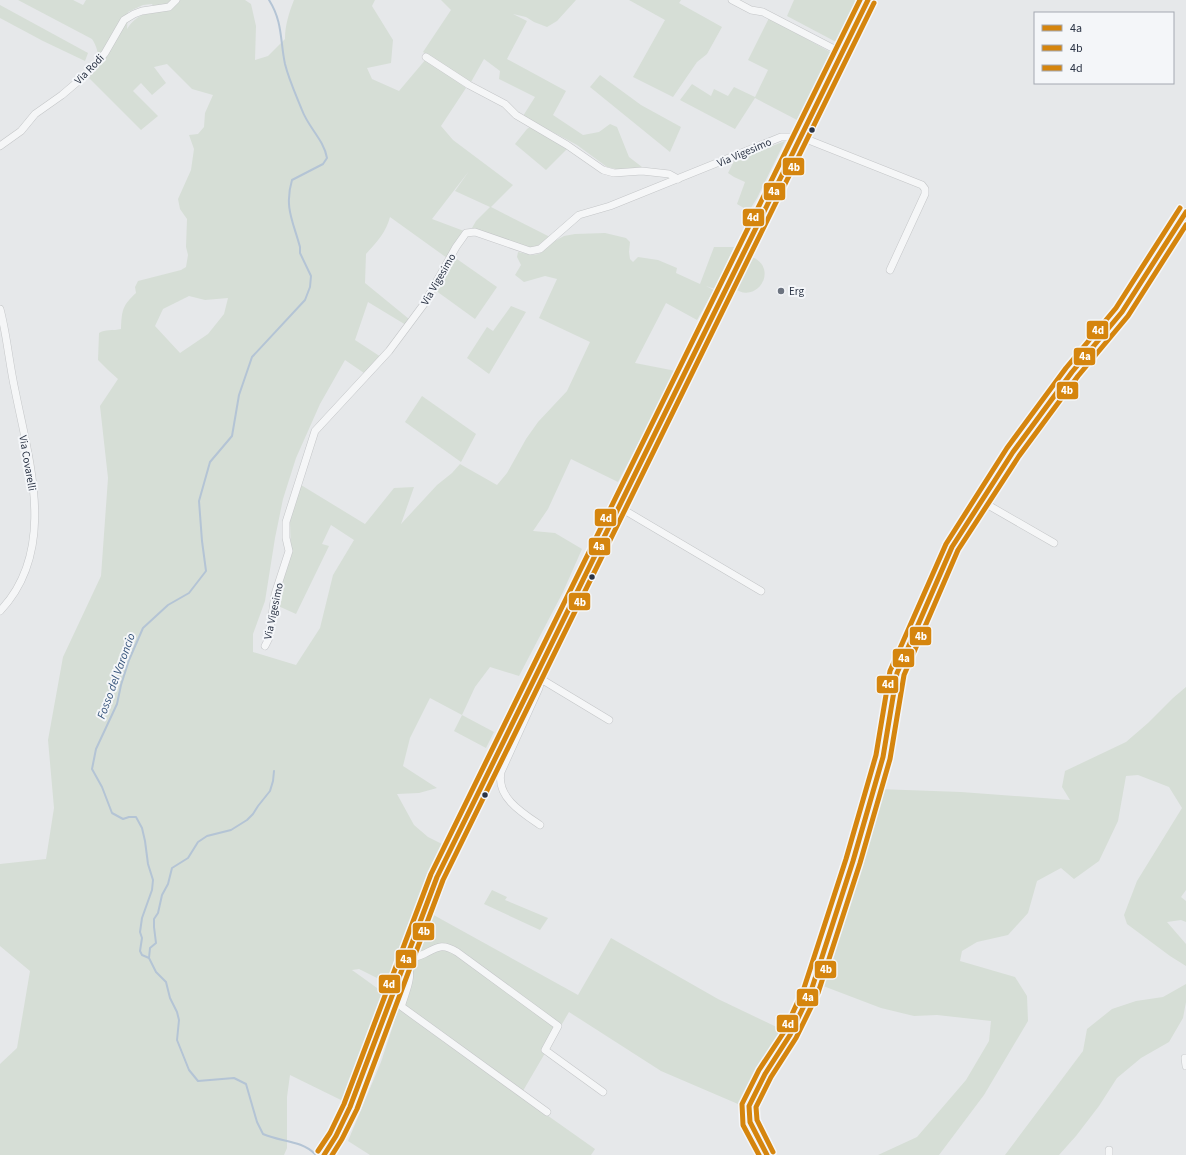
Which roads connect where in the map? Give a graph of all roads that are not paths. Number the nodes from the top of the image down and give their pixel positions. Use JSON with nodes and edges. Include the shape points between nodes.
{"nodes":[{"id":1,"x":176,"y":0,"type":"edge"},
{"id":2,"x":732,"y":0,"type":"edge"},
{"id":3,"x":868,"y":0,"type":"edge"},
{"id":4,"x":842,"y":53,"type":"junction"},
{"id":5,"x":426,"y":57,"type":"dead end"},
{"id":6,"x":801,"y":137,"type":"junction"},
{"id":7,"x":0,"y":146,"type":"edge"},
{"id":8,"x":678,"y":180,"type":"junction"},
{"id":9,"x":1186,"y":212,"type":"edge"},
{"id":10,"x":890,"y":270,"type":"dead end"},
{"id":11,"x":0,"y":309,"type":"edge"},
{"id":12,"x":981,"y":501,"type":"junction"},
{"id":13,"x":619,"y":507,"type":"junction"},
{"id":14,"x":1054,"y":543,"type":"dead end"},
{"id":15,"x":761,"y":591,"type":"dead end"},
{"id":16,"x":0,"y":611,"type":"edge"},
{"id":17,"x":265,"y":646,"type":"dead end"},
{"id":18,"x":540,"y":668,"type":"junction"},
{"id":19,"x":541,"y":679,"type":"junction"},
{"id":20,"x":608,"y":720,"type":"dead end"},
{"id":21,"x":540,"y":825,"type":"dead end"},
{"id":22,"x":406,"y":959,"type":"junction"},
{"id":23,"x":1185,"y":1058,"type":"edge"},
{"id":24,"x":1186,"y":1066,"type":"edge"},
{"id":25,"x":603,"y":1092,"type":"dead end"},
{"id":26,"x":547,"y":1112,"type":"dead end"},
{"id":27,"x":324,"y":1155,"type":"edge"},
{"id":28,"x":767,"y":1155,"type":"edge"}],
"edges":[{"from":1,"to":7,"type":"street","name":"Via Rodi","via":[[169,7],[142,11],[124,20],[105,53],[89,72],[34,114],[21,131]]},
{"from":2,"to":4,"type":"street","via":[[751,10],[763,12]]},
{"from":3,"to":4,"type":"street"},
{"from":4,"to":6,"type":"street"},
{"from":5,"to":8,"type":"street","via":[[469,85],[505,104],[516,115],[603,170],[614,173],[642,171],[669,174]]},
{"from":6,"to":8,"type":"street","name":"Via Vigesimo","via":[[780,137]]},
{"from":6,"to":10,"type":"street","via":[[922,185],[925,189]]},
{"from":6,"to":13,"type":"street"},
{"from":8,"to":17,"type":"street","name":"Via Vigesimo","via":[[579,215],[540,249],[530,252],[475,232],[466,233],[424,304],[389,351],[315,431],[286,522],[289,551],[275,594]]},
{"from":9,"to":12,"type":"street","via":[[1122,312],[1072,372]]},
{"from":11,"to":16,"type":"street","name":"Via Covarelli","via":[[31,471],[35,521],[33,543],[24,573],[14,593]]},
{"from":12,"to":14,"type":"street"},
{"from":12,"to":28,"type":"street","via":[[952,547],[897,673],[883,757],[811,991],[790,1036],[749,1106],[750,1122]]},
{"from":13,"to":15,"type":"street"},
{"from":13,"to":18,"type":"street"},
{"from":18,"to":19,"type":"street"},
{"from":18,"to":22,"type":"street","via":[[436,880]]},
{"from":19,"to":20,"type":"street"},
{"from":19,"to":21,"type":"street","via":[[501,772],[500,780],[511,803]]},
{"from":22,"to":25,"type":"street","via":[[440,947],[457,952],[558,1026],[545,1050]]},
{"from":22,"to":26,"type":"street","via":[[410,972],[402,1006]]},
{"from":22,"to":27,"type":"street","via":[[350,1108]]},
{"from":23,"to":24,"type":"street"}]}
